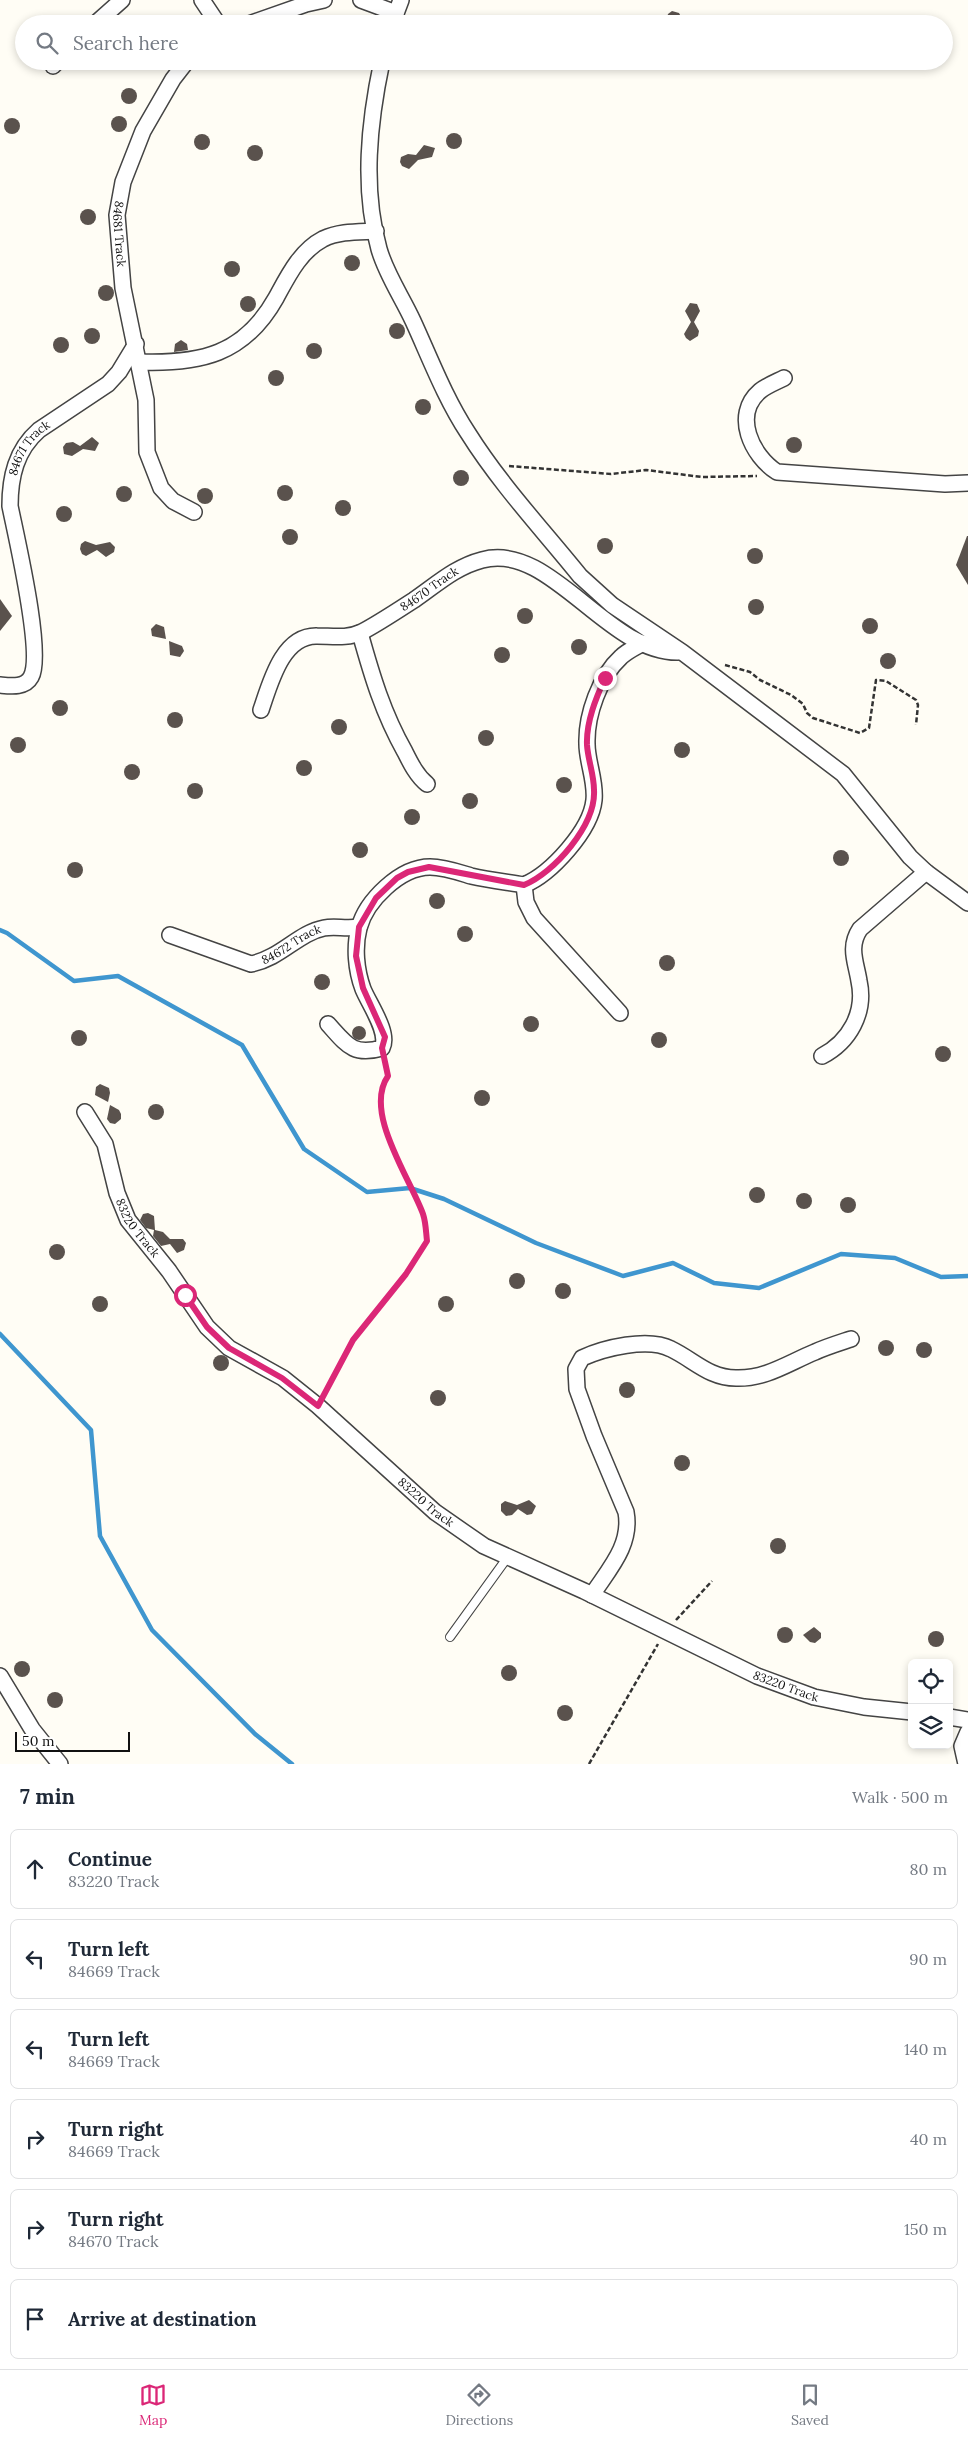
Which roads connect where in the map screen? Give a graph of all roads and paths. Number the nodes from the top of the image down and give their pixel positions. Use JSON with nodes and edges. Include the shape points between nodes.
{"nodes":[{"id":1,"x":122,"y":0,"type":"edge"},
{"id":2,"x":202,"y":0,"type":"edge"},
{"id":3,"x":324,"y":0,"type":"edge"},
{"id":4,"x":361,"y":0,"type":"edge"},
{"id":5,"x":396,"y":12,"type":"edge"},
{"id":6,"x":105,"y":15,"type":"edge"},
{"id":7,"x":212,"y":15,"type":"edge"},
{"id":8,"x":275,"y":15,"type":"edge"},
{"id":9,"x":180,"y":70,"type":"edge"},
{"id":10,"x":380,"y":70,"type":"edge"},
{"id":11,"x":376,"y":232,"type":"junction"},
{"id":12,"x":136,"y":344,"type":"junction"},
{"id":13,"x":140,"y":362,"type":"junction"},
{"id":14,"x":784,"y":378,"type":"dead end"},
{"id":15,"x":490,"y":465,"type":"junction"},
{"id":16,"x":777,"y":472,"type":"junction"},
{"id":17,"x":968,"y":483,"type":"edge"},
{"id":18,"x":194,"y":512,"type":"dead end"},
{"id":19,"x":360,"y":632,"type":"junction"},
{"id":20,"x":643,"y":643,"type":"junction"},
{"id":21,"x":682,"y":652,"type":"junction"},
{"id":22,"x":702,"y":668,"type":"junction"},
{"id":23,"x":0,"y":685,"type":"edge"},
{"id":24,"x":262,"y":710,"type":"dead end"},
{"id":25,"x":916,"y":725,"type":"dead end"},
{"id":26,"x":427,"y":784,"type":"dead end"},
{"id":27,"x":926,"y":872,"type":"junction"},
{"id":28,"x":524,"y":885,"type":"junction"},
{"id":29,"x":968,"y":903,"type":"edge"},
{"id":30,"x":359,"y":927,"type":"junction"},
{"id":31,"x":170,"y":935,"type":"dead end"},
{"id":32,"x":620,"y":1013,"type":"dead end"},
{"id":33,"x":328,"y":1024,"type":"dead end"},
{"id":34,"x":382,"y":1048,"type":"junction"},
{"id":35,"x":822,"y":1056,"type":"dead end"},
{"id":36,"x":85,"y":1112,"type":"dead end"},
{"id":37,"x":851,"y":1339,"type":"dead end"},
{"id":38,"x":318,"y":1406,"type":"junction"},
{"id":39,"x":507,"y":1558,"type":"junction"},
{"id":40,"x":712,"y":1581,"type":"dead end"},
{"id":41,"x":592,"y":1594,"type":"junction"},
{"id":42,"x":666,"y":1630,"type":"junction"},
{"id":43,"x":450,"y":1637,"type":"dead end"},
{"id":44,"x":0,"y":1676,"type":"edge"},
{"id":45,"x":908,"y":1712,"type":"edge"},
{"id":46,"x":953,"y":1718,"type":"edge"},
{"id":47,"x":968,"y":1720,"type":"edge"},
{"id":48,"x":968,"y":1732,"type":"edge"},
{"id":49,"x":60,"y":1764,"type":"edge"},
{"id":50,"x":589,"y":1764,"type":"edge"},
{"id":51,"x":966,"y":1764,"type":"edge"}],
"edges":[{"from":1,"to":6,"type":"street"},
{"from":2,"to":7,"type":"street"},
{"from":3,"to":8,"type":"street"},
{"from":4,"to":5,"type":"street"},
{"from":9,"to":12,"type":"street","name":"84681 Track","via":[[143,131],[130,160],[119,199],[117,215],[123,288]]},
{"from":10,"to":11,"type":"street","via":[[370,137],[370,191]]},
{"from":11,"to":13,"type":"street","via":[[334,235],[310,248],[287,276],[261,321],[229,348],[194,361]]},
{"from":11,"to":15,"type":"street","via":[[388,273],[454,410]]},
{"from":12,"to":13,"type":"street","name":"84681 Track"},
{"from":12,"to":23,"type":"street","name":"84671 Track","via":[[108,384],[39,430],[30,438],[16,462],[10,506],[28,597],[34,663],[31,678],[26,683],[20,686]]},
{"from":13,"to":18,"type":"street","name":"84681 Track","via":[[146,400],[146,445],[153,472],[167,496]]},
{"from":14,"to":16,"type":"street","via":[[760,391],[750,405],[747,417],[751,442],[761,459]]},
{"from":15,"to":16,"type":"path","via":[[611,474],[646,470],[711,478]]},
{"from":15,"to":21,"type":"street","via":[[595,591]]},
{"from":16,"to":17,"type":"street"},
{"from":19,"to":20,"type":"street","name":"84670 Track","via":[[465,565],[496,557],[522,563],[540,572],[574,594],[608,624]]},
{"from":19,"to":24,"type":"street","name":"84670 Track","via":[[340,637],[314,635],[297,641],[278,666]]},
{"from":19,"to":26,"type":"street","via":[[390,727]]},
{"from":20,"to":21,"type":"street","name":"84670 Track","via":[[666,651]]},
{"from":20,"to":28,"type":"street","via":[[613,665],[592,713],[587,744],[594,790],[590,814],[556,863]]},
{"from":21,"to":22,"type":"street"},
{"from":22,"to":25,"type":"path","via":[[714,663],[750,672],[791,695],[813,718],[860,734],[869,728],[876,680],[886,680],[916,700]]},
{"from":22,"to":27,"type":"street","via":[[843,774],[910,857]]},
{"from":27,"to":29,"type":"street"},
{"from":27,"to":35,"type":"street","via":[[855,936],[852,948],[860,993],[858,1011],[843,1042]]},
{"from":28,"to":30,"type":"street","via":[[429,867],[408,872],[389,884],[376,898]]},
{"from":28,"to":32,"type":"street","via":[[526,902],[534,918]]},
{"from":30,"to":31,"type":"street","name":"84672 Track","via":[[323,928],[277,955],[251,964]]},
{"from":30,"to":34,"type":"street","via":[[358,971],[385,1037]]},
{"from":33,"to":34,"type":"street","via":[[354,1050]]},
{"from":34,"to":38,"type":"path","via":[[388,1076],[382,1086],[381,1110],[423,1215],[427,1241],[406,1274],[353,1340]]},
{"from":36,"to":38,"type":"street","name":"83220 Track","via":[[105,1144],[117,1193],[128,1220],[169,1271],[207,1327],[229,1348],[282,1378]]},
{"from":37,"to":41,"type":"street","via":[[813,1352],[772,1372],[747,1378],[712,1374],[669,1348],[646,1344],[582,1358],[576,1369],[578,1389],[628,1523],[624,1545]]},
{"from":38,"to":39,"type":"street","name":"83220 Track","via":[[435,1512]]},
{"from":39,"to":41,"type":"street","name":"83220 Track"},
{"from":39,"to":43,"type":"lane"},
{"from":40,"to":42,"type":"path"},
{"from":41,"to":42,"type":"street","name":"83220 Track"},
{"from":42,"to":45,"type":"street","name":"83220 Track","via":[[757,1676],[793,1690],[864,1707]]},
{"from":42,"to":50,"type":"path"},
{"from":44,"to":49,"type":"street","via":[[27,1722]]},
{"from":46,"to":47,"type":"street"},
{"from":48,"to":51,"type":"street","via":[[962,1746]]}]}
